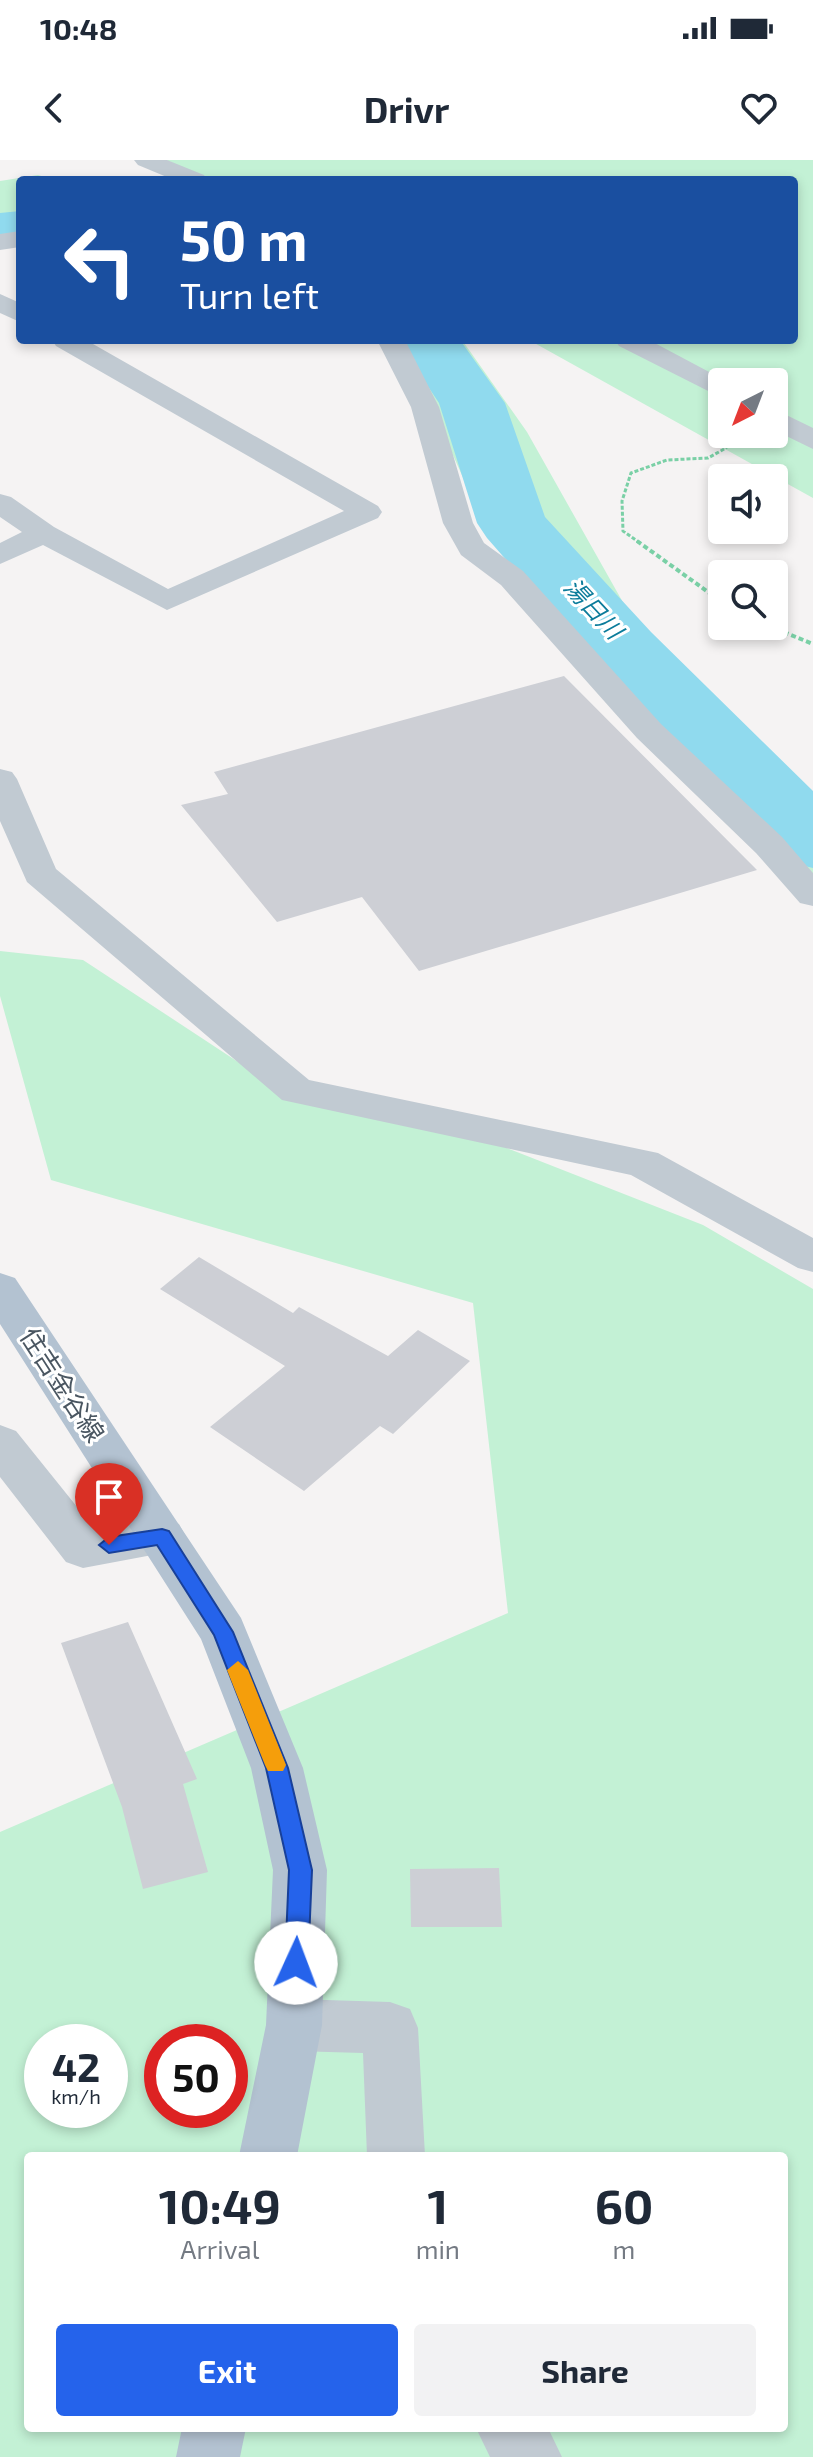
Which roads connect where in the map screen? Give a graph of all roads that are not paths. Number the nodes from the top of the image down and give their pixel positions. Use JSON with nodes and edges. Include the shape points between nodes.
{"nodes":[{"id":1,"x":146,"y":160,"type":"edge"},
{"id":2,"x":185,"y":176,"type":"edge"},
{"id":3,"x":73,"y":344,"type":"edge"},
{"id":4,"x":393,"y":344,"type":"edge"},
{"id":5,"x":636,"y":344,"type":"edge"},
{"id":6,"x":708,"y":382,"type":"edge"},
{"id":7,"x":788,"y":426,"type":"edge"},
{"id":8,"x":813,"y":440,"type":"edge"},
{"id":9,"x":0,"y":503,"type":"edge"},
{"id":10,"x":43,"y":533,"type":"junction"},
{"id":11,"x":0,"y":555,"type":"edge"},
{"id":12,"x":0,"y":779,"type":"edge"},
{"id":13,"x":813,"y":895,"type":"edge"},
{"id":14,"x":813,"y":1257,"type":"edge"},
{"id":15,"x":0,"y":1289,"type":"edge"},
{"id":16,"x":0,"y":1443,"type":"edge"},
{"id":17,"x":162,"y":1537,"type":"junction"},
{"id":18,"x":294,"y":2025,"type":"junction"},
{"id":19,"x":269,"y":2152,"type":"edge"},
{"id":20,"x":396,"y":2152,"type":"edge"},
{"id":21,"x":213,"y":2432,"type":"edge"},
{"id":22,"x":511,"y":2432,"type":"edge"},
{"id":23,"x":208,"y":2457,"type":"edge"},
{"id":24,"x":530,"y":2457,"type":"edge"}],
"edges":[{"from":1,"to":2,"type":"street"},
{"from":3,"to":10,"type":"street","via":[[367,512],[167,601]]},
{"from":4,"to":13,"type":"street","via":[[425,407],[458,523],[472,548],[512,578],[649,731],[769,845]]},
{"from":5,"to":6,"type":"street"},
{"from":7,"to":8,"type":"street"},
{"from":9,"to":10,"type":"street"},
{"from":10,"to":11,"type":"street"},
{"from":12,"to":14,"type":"street","via":[[40,874],[296,1091],[643,1163]]},
{"from":15,"to":17,"type":"main road","name":"住吉金谷線"},
{"from":16,"to":17,"type":"street","via":[[83,1549]]},
{"from":17,"to":18,"type":"main road","name":"住吉金谷線","via":[[223,1632],[277,1768],[300,1870]]},
{"from":18,"to":19,"type":"main road","name":"住吉金谷線"},
{"from":18,"to":20,"type":"street","via":[[390,2028]]},
{"from":21,"to":23,"type":"main road"},
{"from":22,"to":24,"type":"street"}]}
